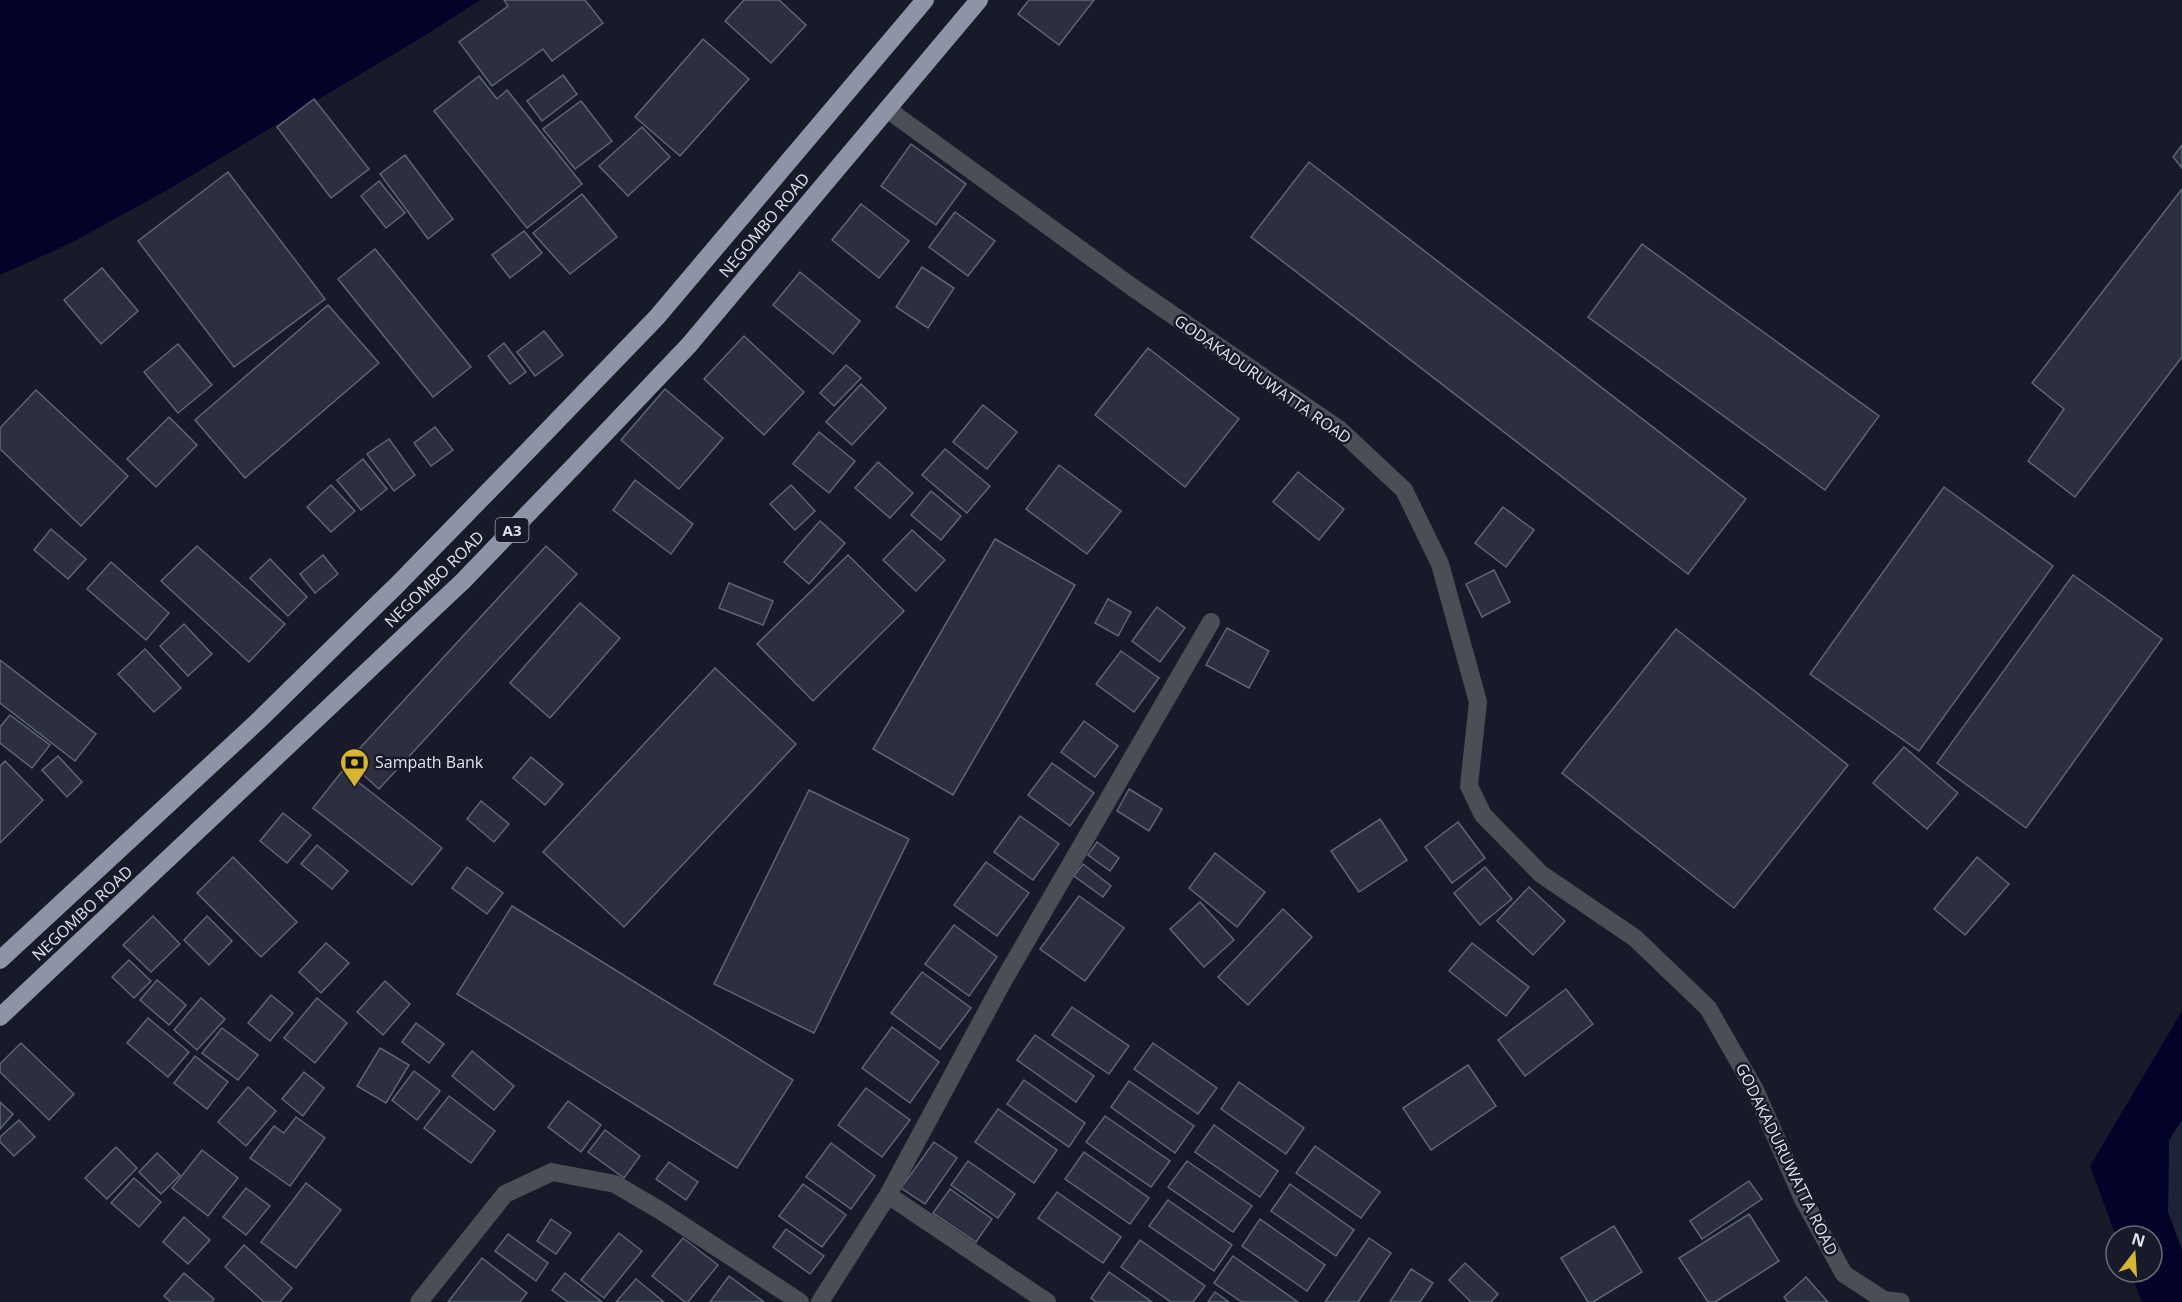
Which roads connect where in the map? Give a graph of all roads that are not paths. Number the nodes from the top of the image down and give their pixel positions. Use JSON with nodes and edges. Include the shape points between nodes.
{"nodes":[{"id":1,"x":925,"y":0,"type":"edge"},
{"id":2,"x":979,"y":0,"type":"edge"},
{"id":3,"x":887,"y":109,"type":"junction"},
{"id":4,"x":1211,"y":622,"type":"dead end"},
{"id":5,"x":0,"y":960,"type":"edge"},
{"id":6,"x":0,"y":1017,"type":"edge"},
{"id":7,"x":888,"y":1195,"type":"junction"},
{"id":8,"x":419,"y":1302,"type":"edge"},
{"id":9,"x":800,"y":1302,"type":"edge"},
{"id":10,"x":820,"y":1302,"type":"edge"},
{"id":11,"x":1047,"y":1302,"type":"edge"},
{"id":12,"x":1901,"y":1302,"type":"edge"}],
"edges":[{"from":1,"to":5,"type":"highway","name":"NEGOMBO ROAD","number":"A3","via":[[625,351],[398,584]]},
{"from":2,"to":3,"type":"highway","name":"NEGOMBO ROAD","number":"A3"},
{"from":3,"to":6,"type":"highway","name":"NEGOMBO ROAD","number":"A3","via":[[689,345],[463,581]]},
{"from":3,"to":12,"type":"street","name":"GODAKADURUWATTA ROAD","via":[[1132,287],[1340,430],[1404,490],[1440,564],[1478,702],[1469,786],[1483,815],[1541,874],[1635,938],[1708,1008],[1755,1090],[1803,1199],[1844,1274],[1884,1300]]},
{"from":4,"to":7,"type":"street","via":[[1002,984]]},
{"from":7,"to":10,"type":"street"},
{"from":7,"to":11,"type":"street"},
{"from":8,"to":9,"type":"street","via":[[505,1194],[552,1172],[615,1184]]}]}
